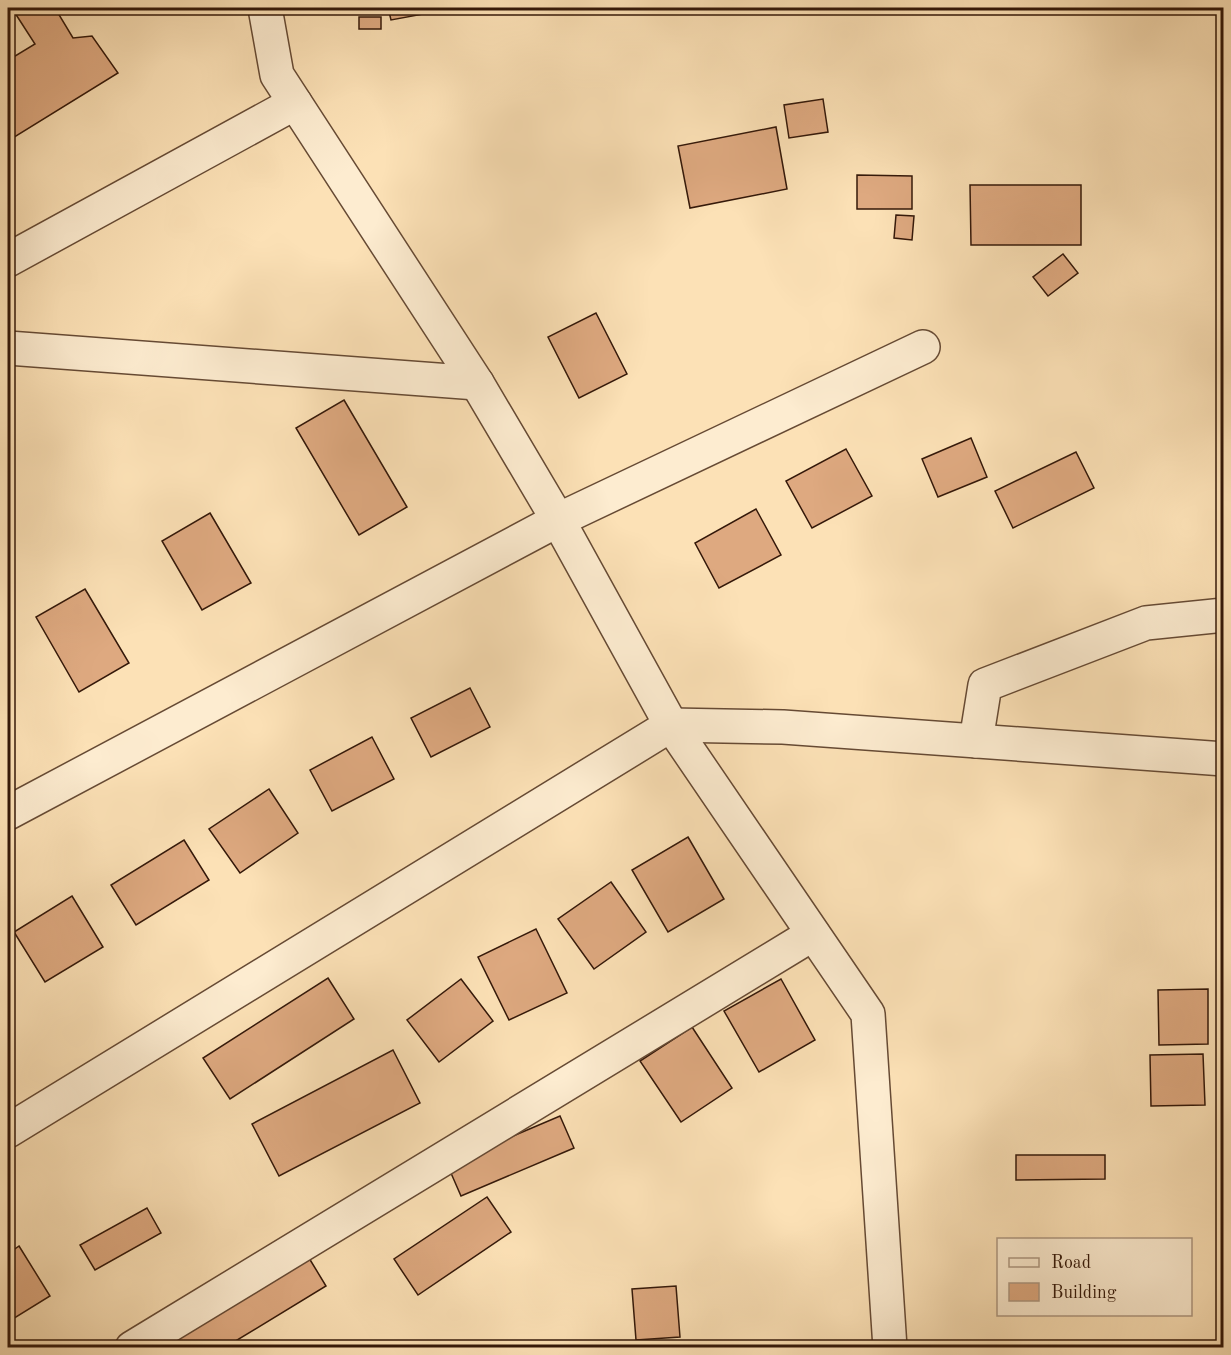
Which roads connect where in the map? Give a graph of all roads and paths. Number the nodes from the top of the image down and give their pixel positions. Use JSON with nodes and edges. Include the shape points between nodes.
{"nodes":[{"id":1,"x":266,"y":8,"type":"edge"},
{"id":2,"x":295,"y":104,"type":"junction"},
{"id":3,"x":8,"y":260,"type":"edge"},
{"id":4,"x":923,"y":347,"type":"dead end"},
{"id":5,"x":8,"y":348,"type":"edge"},
{"id":6,"x":477,"y":383,"type":"junction"},
{"id":7,"x":558,"y":520,"type":"junction"},
{"id":8,"x":1224,"y":615,"type":"edge"},
{"id":9,"x":671,"y":724,"type":"junction"},
{"id":10,"x":976,"y":741,"type":"junction"},
{"id":11,"x":1224,"y":759,"type":"edge"},
{"id":12,"x":8,"y":813,"type":"edge"},
{"id":13,"x":813,"y":934,"type":"junction"},
{"id":14,"x":8,"y":1131,"type":"edge"},
{"id":15,"x":132,"y":1347,"type":"edge"},
{"id":16,"x":890,"y":1347,"type":"edge"}],
"edges":[{"from":1,"to":2,"type":"street","via":[[277,75]]},
{"from":2,"to":3,"type":"street"},
{"from":2,"to":6,"type":"street"},
{"from":4,"to":7,"type":"street"},
{"from":5,"to":6,"type":"street"},
{"from":6,"to":7,"type":"street"},
{"from":7,"to":9,"type":"street"},
{"from":7,"to":12,"type":"street"},
{"from":8,"to":10,"type":"street","via":[[1146,623],[985,685]]},
{"from":9,"to":10,"type":"street","via":[[783,727]]},
{"from":9,"to":13,"type":"street"},
{"from":9,"to":14,"type":"street"},
{"from":10,"to":11,"type":"street"},
{"from":13,"to":15,"type":"street"},
{"from":13,"to":16,"type":"street","via":[[868,1014]]}]}
